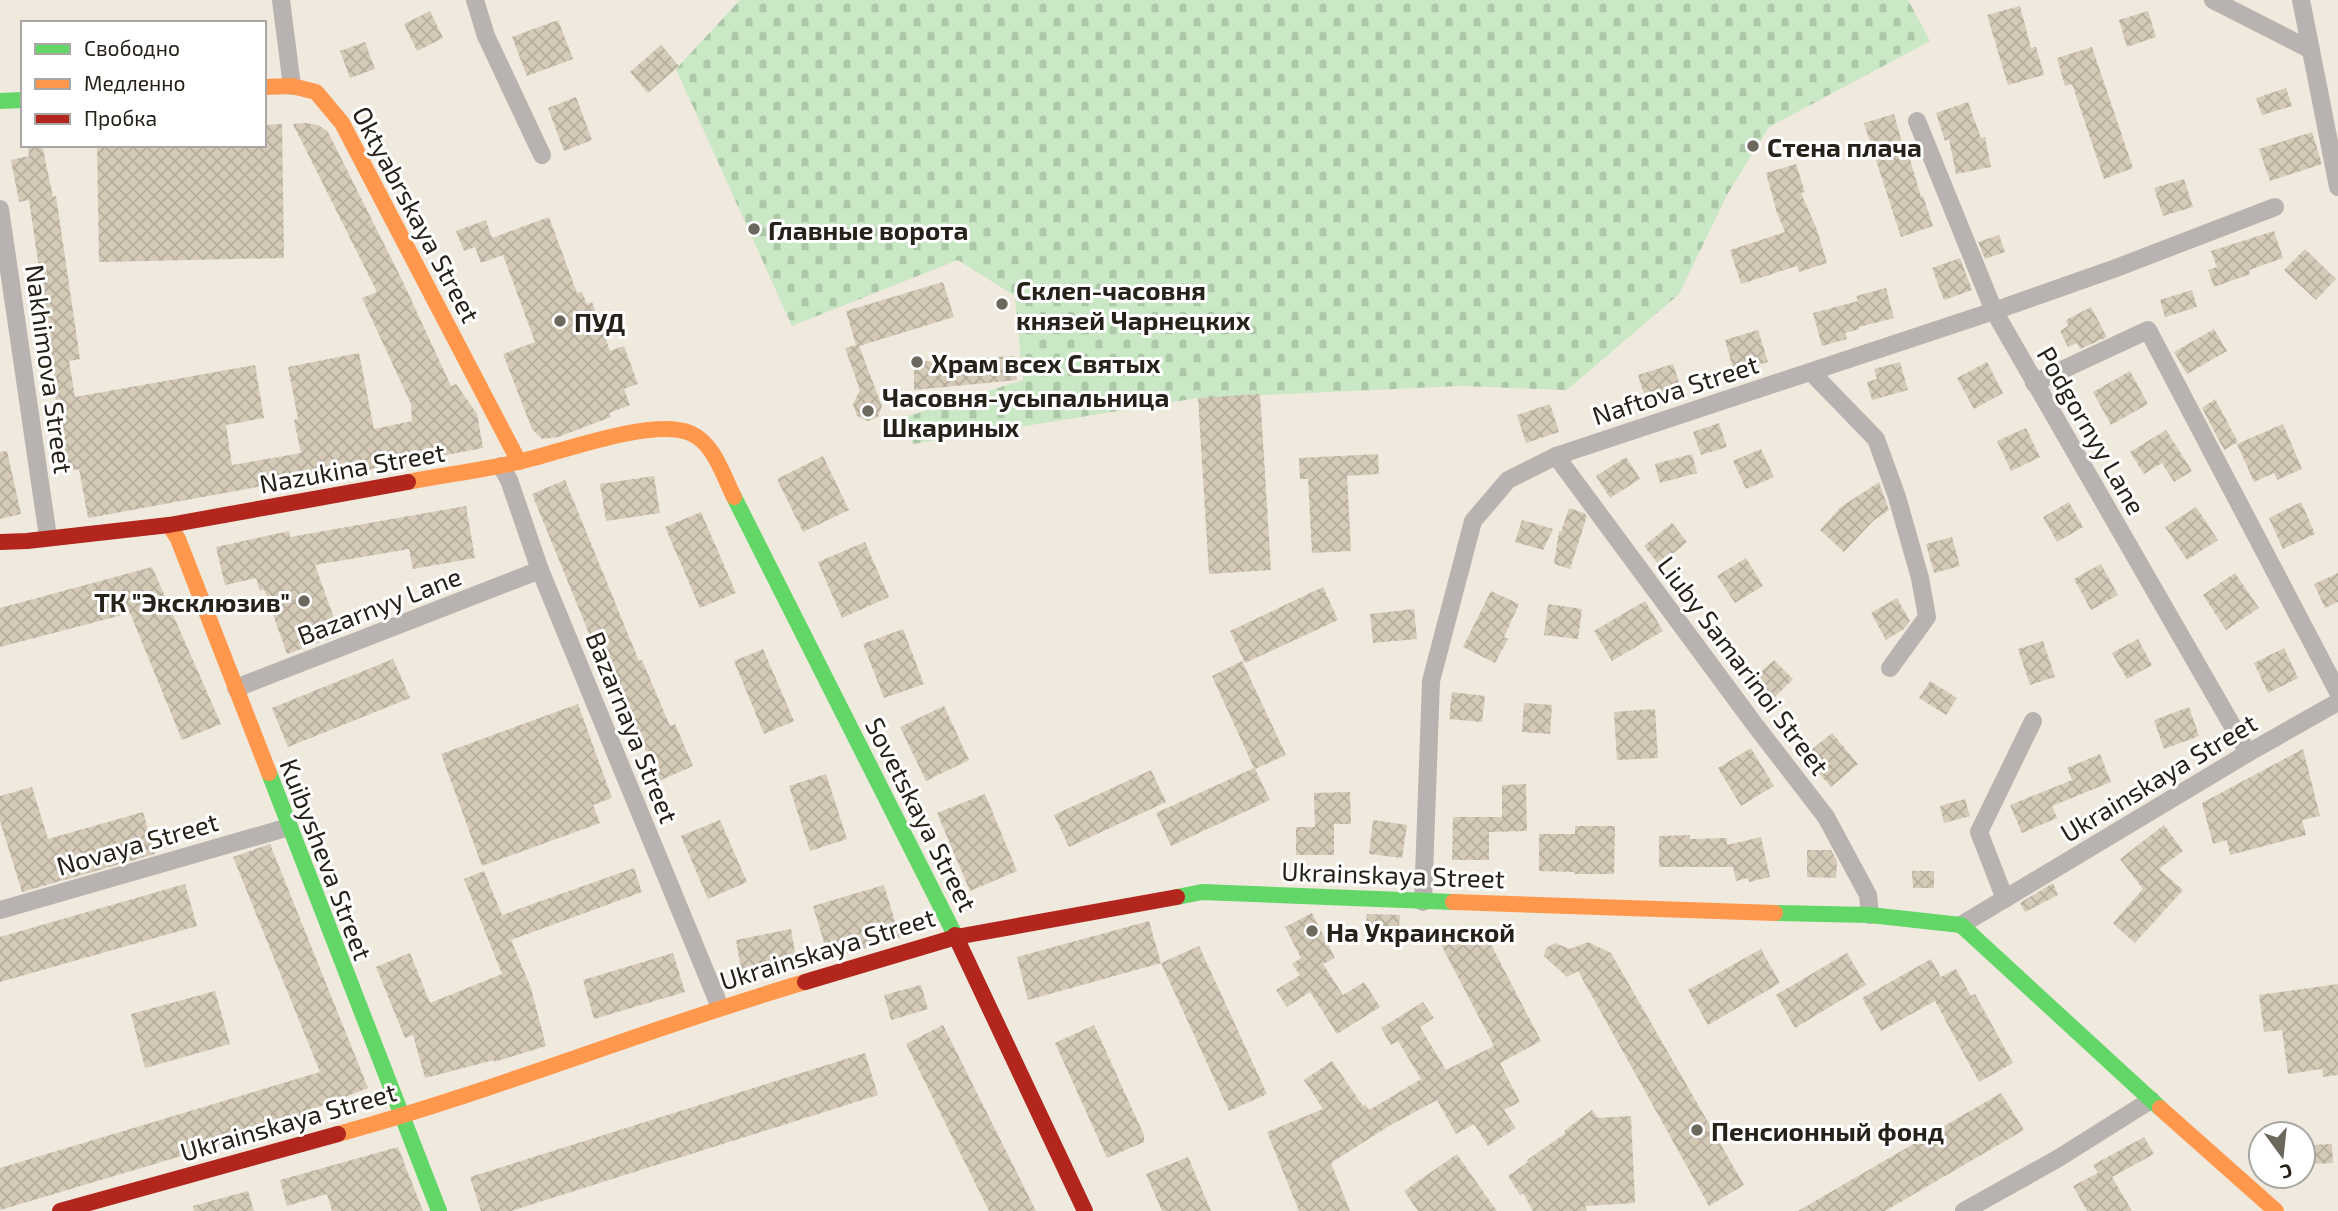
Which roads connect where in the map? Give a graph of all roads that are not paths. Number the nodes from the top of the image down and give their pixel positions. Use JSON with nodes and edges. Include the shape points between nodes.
{"nodes":[{"id":1,"x":281,"y":0,"type":"edge"},
{"id":2,"x":475,"y":0,"type":"edge"},
{"id":3,"x":2213,"y":0,"type":"edge"},
{"id":4,"x":2301,"y":0,"type":"edge"},
{"id":5,"x":2311,"y":50,"type":"junction"},
{"id":6,"x":292,"y":86,"type":"junction"},
{"id":7,"x":266,"y":87,"type":"edge"},
{"id":8,"x":21,"y":100,"type":"edge"},
{"id":9,"x":0,"y":101,"type":"edge"},
{"id":10,"x":1917,"y":121,"type":"dead end"},
{"id":11,"x":542,"y":155,"type":"dead end"},
{"id":12,"x":2338,"y":187,"type":"edge"},
{"id":13,"x":2275,"y":207,"type":"dead end"},
{"id":14,"x":0,"y":209,"type":"edge"},
{"id":15,"x":1993,"y":311,"type":"junction"},
{"id":16,"x":1811,"y":372,"type":"junction"},
{"id":17,"x":2035,"y":383,"type":"junction"},
{"id":18,"x":707,"y":444,"type":"joint"},
{"id":19,"x":1556,"y":456,"type":"junction"},
{"id":20,"x":519,"y":462,"type":"junction"},
{"id":21,"x":500,"y":466,"type":"junction"},
{"id":22,"x":169,"y":525,"type":"junction"},
{"id":23,"x":48,"y":537,"type":"junction"},
{"id":24,"x":0,"y":542,"type":"edge"},
{"id":25,"x":540,"y":570,"type":"junction"},
{"id":26,"x":1890,"y":668,"type":"dead end"},
{"id":27,"x":236,"y":688,"type":"junction"},
{"id":28,"x":2338,"y":692,"type":"edge"},
{"id":29,"x":2338,"y":702,"type":"edge"},
{"id":30,"x":2033,"y":721,"type":"dead end"},
{"id":31,"x":2248,"y":753,"type":"junction"},
{"id":32,"x":289,"y":827,"type":"junction"},
{"id":33,"x":2005,"y":899,"type":"junction"},
{"id":34,"x":1423,"y":902,"type":"junction"},
{"id":35,"x":0,"y":910,"type":"edge"},
{"id":36,"x":1870,"y":915,"type":"junction"},
{"id":37,"x":1961,"y":925,"type":"junction"},
{"id":38,"x":956,"y":937,"type":"junction"},
{"id":39,"x":720,"y":1007,"type":"junction"},
{"id":40,"x":2151,"y":1100,"type":"junction"},
{"id":41,"x":401,"y":1117,"type":"junction"},
{"id":42,"x":60,"y":1211,"type":"edge"},
{"id":43,"x":439,"y":1211,"type":"edge"},
{"id":44,"x":1085,"y":1211,"type":"edge"},
{"id":45,"x":1964,"y":1211,"type":"edge"},
{"id":46,"x":2276,"y":1211,"type":"edge"}],
"edges":[{"from":1,"to":6,"type":"street"},
{"from":2,"to":11,"type":"street","via":[[486,36]]},
{"from":3,"to":5,"type":"street"},
{"from":4,"to":5,"type":"street"},
{"from":5,"to":12,"type":"street"},
{"from":6,"to":7,"type":"main road"},
{"from":6,"to":20,"type":"main road","name":"Oktyabrskaya Street","via":[[316,92],[342,123]]},
{"from":8,"to":9,"type":"main road"},
{"from":10,"to":15,"type":"street","name":"Podgornyy Lane"},
{"from":13,"to":15,"type":"street","name":"Naftova Street"},
{"from":14,"to":23,"type":"street","name":"Nakhimova Street"},
{"from":15,"to":16,"type":"street","name":"Naftova Street"},
{"from":15,"to":17,"type":"street","name":"Podgornyy Lane"},
{"from":16,"to":19,"type":"street","name":"Naftova Street"},
{"from":16,"to":26,"type":"street","via":[[1876,439],[1920,578],[1927,617]]},
{"from":17,"to":28,"type":"street","via":[[2148,330]]},
{"from":17,"to":31,"type":"street","name":"Podgornyy Lane"},
{"from":18,"to":20,"type":"main road","name":"Nazukina Street","via":[[674,429],[636,432]]},
{"from":18,"to":38,"type":"main road","name":"Sovetskaya Street"},
{"from":19,"to":34,"type":"street","name":"Naftova Street","via":[[1508,480],[1473,521],[1431,681]]},
{"from":19,"to":36,"type":"street","name":"Liuby Samarinoi Street","via":[[1826,817],[1868,895]]},
{"from":20,"to":21,"type":"main road","name":"Nazukina Street"},
{"from":21,"to":22,"type":"main road","name":"Nazukina Street"},
{"from":21,"to":25,"type":"street","name":"Bazarnaya Street"},
{"from":22,"to":23,"type":"main road","name":"Nazukina Street"},
{"from":22,"to":27,"type":"main road","name":"Kuibysheva Street"},
{"from":23,"to":24,"type":"main road","name":"Nazukina Street"},
{"from":25,"to":27,"type":"street","name":"Bazarnyy Lane"},
{"from":25,"to":39,"type":"street","name":"Bazarnaya Street"},
{"from":27,"to":32,"type":"main road","name":"Kuibysheva Street"},
{"from":29,"to":31,"type":"street","name":"Ukrainskaya Street"},
{"from":30,"to":33,"type":"street","via":[[1979,832]]},
{"from":31,"to":33,"type":"street","name":"Ukrainskaya Street"},
{"from":32,"to":35,"type":"street","name":"Novaya Street"},
{"from":32,"to":41,"type":"main road","name":"Kuibysheva Street"},
{"from":33,"to":37,"type":"street","name":"Ukrainskaya Street"},
{"from":34,"to":36,"type":"main road","name":"Ukrainskaya Street"},
{"from":34,"to":38,"type":"main road","name":"Ukrainskaya Street","via":[[1202,892]]},
{"from":36,"to":37,"type":"main road","name":"Ukrainskaya Street"},
{"from":37,"to":40,"type":"main road"},
{"from":38,"to":39,"type":"main road","name":"Ukrainskaya Street"},
{"from":38,"to":44,"type":"main road","name":"Sovetskaya Street"},
{"from":39,"to":41,"type":"main road","name":"Ukrainskaya Street"},
{"from":40,"to":45,"type":"street"},
{"from":40,"to":46,"type":"main road"},
{"from":41,"to":42,"type":"main road","name":"Ukrainskaya Street"},
{"from":41,"to":43,"type":"main road","name":"Kuibysheva Street"}]}
